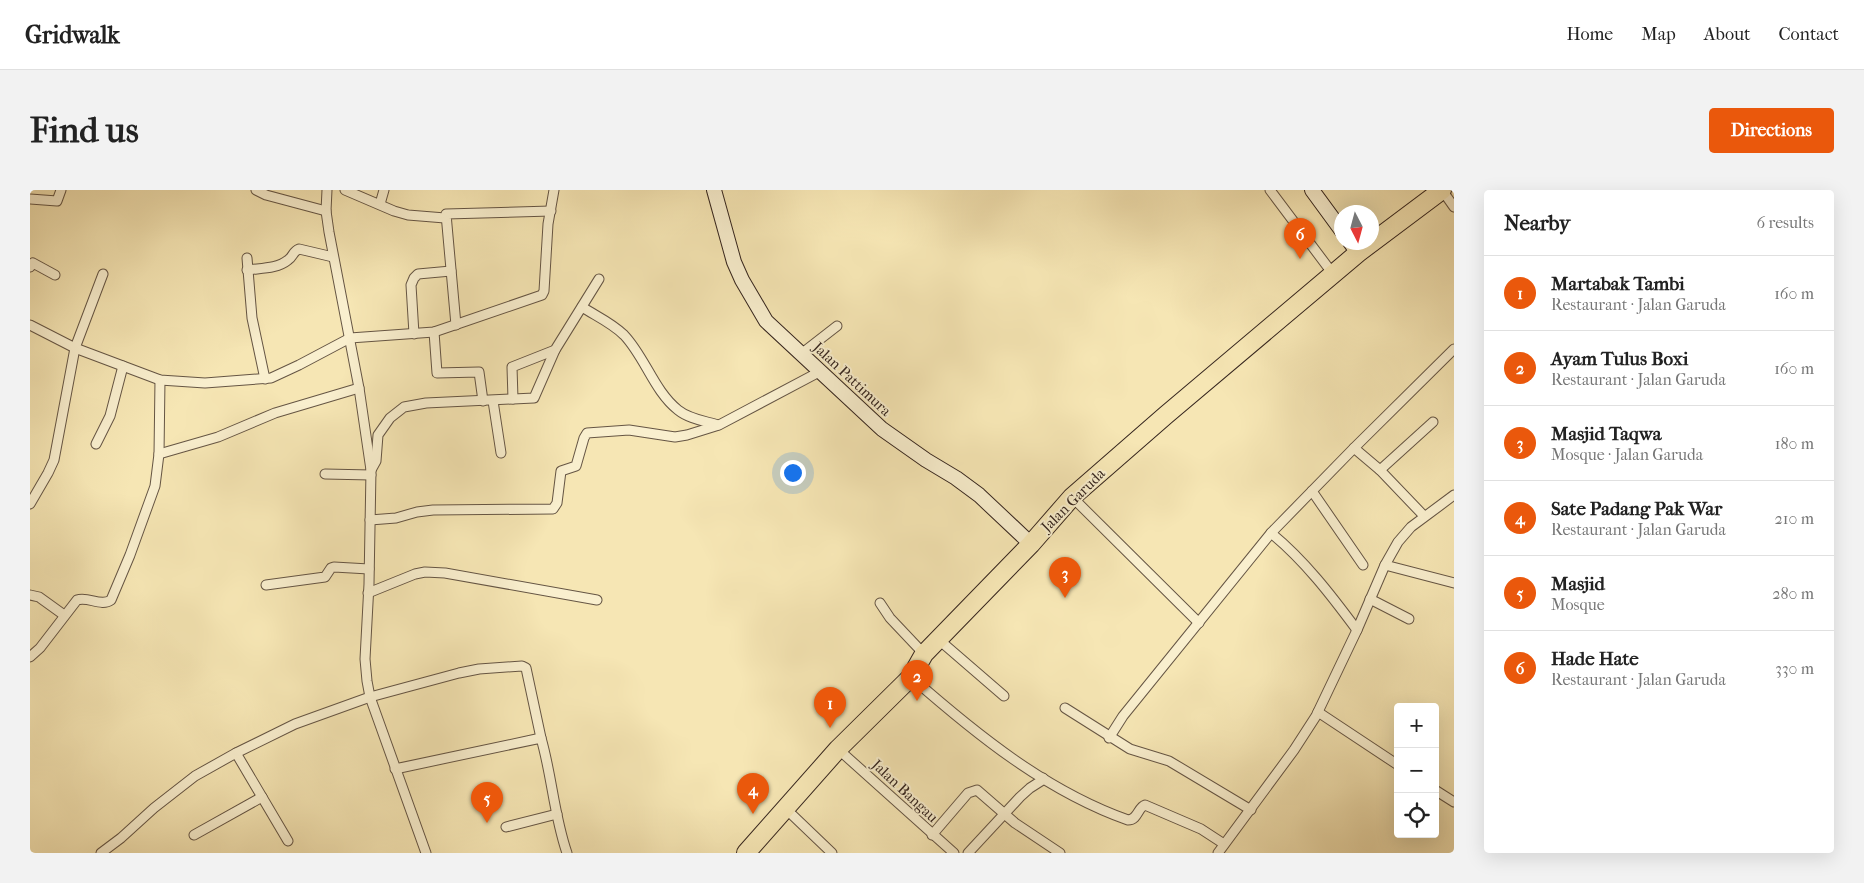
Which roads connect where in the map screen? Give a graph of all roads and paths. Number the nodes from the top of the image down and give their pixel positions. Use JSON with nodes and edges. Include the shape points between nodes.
{"nodes":[{"id":1,"x":61,"y":190,"type":"edge"},
{"id":2,"x":256,"y":190,"type":"edge"},
{"id":3,"x":327,"y":190,"type":"edge"},
{"id":4,"x":345,"y":190,"type":"edge"},
{"id":5,"x":384,"y":190,"type":"edge"},
{"id":6,"x":554,"y":190,"type":"edge"},
{"id":7,"x":714,"y":190,"type":"edge"},
{"id":8,"x":1270,"y":190,"type":"edge"},
{"id":9,"x":1312,"y":190,"type":"edge"},
{"id":10,"x":1442,"y":190,"type":"edge"},
{"id":11,"x":30,"y":199,"type":"edge"},
{"id":12,"x":380,"y":204,"type":"junction"},
{"id":13,"x":1454,"y":207,"type":"edge"},
{"id":14,"x":326,"y":211,"type":"junction"},
{"id":15,"x":550,"y":211,"type":"junction"},
{"id":16,"x":445,"y":218,"type":"junction"},
{"id":17,"x":1334,"y":220,"type":"edge"},
{"id":18,"x":1379,"y":232,"type":"edge"},
{"id":19,"x":1352,"y":250,"type":"edge"},
{"id":20,"x":334,"y":257,"type":"junction"},
{"id":21,"x":247,"y":258,"type":"dead end"},
{"id":22,"x":30,"y":267,"type":"edge"},
{"id":23,"x":248,"y":270,"type":"junction"},
{"id":24,"x":452,"y":271,"type":"junction"},
{"id":25,"x":103,"y":274,"type":"dead end"},
{"id":26,"x":1334,"y":274,"type":"junction"},
{"id":27,"x":55,"y":275,"type":"dead end"},
{"id":28,"x":599,"y":279,"type":"dead end"},
{"id":29,"x":586,"y":309,"type":"junction"},
{"id":30,"x":30,"y":325,"type":"edge"},
{"id":31,"x":456,"y":325,"type":"junction"},
{"id":32,"x":837,"y":326,"type":"dead end"},
{"id":33,"x":434,"y":332,"type":"junction"},
{"id":34,"x":414,"y":334,"type":"junction"},
{"id":35,"x":350,"y":338,"type":"junction"},
{"id":36,"x":75,"y":348,"type":"junction"},
{"id":37,"x":1454,"y":349,"type":"edge"},
{"id":38,"x":555,"y":350,"type":"junction"},
{"id":39,"x":801,"y":354,"type":"junction"},
{"id":40,"x":123,"y":366,"type":"junction"},
{"id":41,"x":821,"y":371,"type":"junction"},
{"id":42,"x":265,"y":379,"type":"junction"},
{"id":43,"x":160,"y":380,"type":"junction"},
{"id":44,"x":359,"y":388,"type":"junction"},
{"id":45,"x":513,"y":399,"type":"junction"},
{"id":46,"x":488,"y":401,"type":"junction"},
{"id":47,"x":1433,"y":422,"type":"dead end"},
{"id":48,"x":718,"y":425,"type":"junction"},
{"id":49,"x":96,"y":444,"type":"dead end"},
{"id":50,"x":1354,"y":448,"type":"junction"},
{"id":51,"x":501,"y":453,"type":"dead end"},
{"id":52,"x":158,"y":454,"type":"junction"},
{"id":53,"x":1380,"y":470,"type":"junction"},
{"id":54,"x":371,"y":473,"type":"junction"},
{"id":55,"x":325,"y":474,"type":"dead end"},
{"id":56,"x":1312,"y":491,"type":"junction"},
{"id":57,"x":1454,"y":495,"type":"edge"},
{"id":58,"x":1072,"y":497,"type":"junction"},
{"id":59,"x":30,"y":504,"type":"edge"},
{"id":60,"x":1424,"y":516,"type":"junction"},
{"id":61,"x":370,"y":520,"type":"junction"},
{"id":62,"x":1271,"y":533,"type":"junction"},
{"id":63,"x":1030,"y":544,"type":"junction"},
{"id":64,"x":1363,"y":565,"type":"dead end"},
{"id":65,"x":1385,"y":565,"type":"junction"},
{"id":66,"x":369,"y":568,"type":"junction"},
{"id":67,"x":1454,"y":583,"type":"edge"},
{"id":68,"x":266,"y":585,"type":"dead end"},
{"id":69,"x":368,"y":593,"type":"junction"},
{"id":70,"x":30,"y":596,"type":"edge"},
{"id":71,"x":1370,"y":599,"type":"junction"},
{"id":72,"x":597,"y":600,"type":"dead end"},
{"id":73,"x":880,"y":603,"type":"dead end"},
{"id":74,"x":64,"y":614,"type":"junction"},
{"id":75,"x":1409,"y":620,"type":"dead end"},
{"id":76,"x":1198,"y":623,"type":"junction"},
{"id":77,"x":1357,"y":630,"type":"junction"},
{"id":78,"x":938,"y":640,"type":"junction"},
{"id":79,"x":924,"y":654,"type":"junction"},
{"id":80,"x":30,"y":658,"type":"edge"},
{"id":81,"x":911,"y":677,"type":"junction"},
{"id":82,"x":1004,"y":696,"type":"dead end"},
{"id":83,"x":370,"y":697,"type":"junction"},
{"id":84,"x":1065,"y":708,"type":"dead end"},
{"id":85,"x":1318,"y":712,"type":"junction"},
{"id":86,"x":541,"y":738,"type":"junction"},
{"id":87,"x":1109,"y":738,"type":"junction"},
{"id":88,"x":838,"y":748,"type":"junction"},
{"id":89,"x":236,"y":753,"type":"junction"},
{"id":90,"x":1394,"y":762,"type":"edge"},
{"id":91,"x":395,"y":769,"type":"junction"},
{"id":92,"x":1043,"y":778,"type":"junction"},
{"id":93,"x":1439,"y":793,"type":"edge"},
{"id":94,"x":262,"y":797,"type":"junction"},
{"id":95,"x":1454,"y":802,"type":"edge"},
{"id":96,"x":785,"y":808,"type":"junction"},
{"id":97,"x":1251,"y":810,"type":"junction"},
{"id":98,"x":557,"y":814,"type":"junction"},
{"id":99,"x":1006,"y":815,"type":"junction"},
{"id":100,"x":506,"y":826,"type":"dead end"},
{"id":101,"x":194,"y":835,"type":"dead end"},
{"id":102,"x":932,"y":835,"type":"junction"},
{"id":103,"x":288,"y":841,"type":"dead end"},
{"id":104,"x":1224,"y":844,"type":"junction"},
{"id":105,"x":100,"y":853,"type":"edge"},
{"id":106,"x":426,"y":853,"type":"edge"},
{"id":107,"x":567,"y":853,"type":"edge"},
{"id":108,"x":746,"y":853,"type":"edge"},
{"id":109,"x":832,"y":853,"type":"edge"},
{"id":110,"x":954,"y":853,"type":"edge"},
{"id":111,"x":968,"y":853,"type":"edge"},
{"id":112,"x":1060,"y":853,"type":"edge"},
{"id":113,"x":1218,"y":853,"type":"edge"}],
"edges":[{"from":1,"to":11,"type":"street","via":[[57,200]]},
{"from":2,"to":14,"type":"street"},
{"from":3,"to":14,"type":"street"},
{"from":4,"to":12,"type":"street"},
{"from":5,"to":12,"type":"street"},
{"from":6,"to":15,"type":"street"},
{"from":7,"to":39,"type":"street","name":"Jalan Pattimura","via":[[742,280],[766,321]]},
{"from":8,"to":26,"type":"street"},
{"from":9,"to":17,"type":"street"},
{"from":10,"to":13,"type":"street"},
{"from":10,"to":18,"type":"highway","name":"Jalan Garuda"},
{"from":12,"to":16,"type":"street","via":[[408,215]]},
{"from":14,"to":20,"type":"street"},
{"from":15,"to":16,"type":"street","via":[[448,214]]},
{"from":15,"to":31,"type":"street","via":[[542,295]]},
{"from":16,"to":24,"type":"street"},
{"from":19,"to":26,"type":"highway","name":"Jalan Garuda"},
{"from":20,"to":23,"type":"street","via":[[299,249],[278,266]]},
{"from":20,"to":35,"type":"street"},
{"from":21,"to":23,"type":"street"},
{"from":22,"to":27,"type":"street","via":[[33,263]]},
{"from":23,"to":42,"type":"street","via":[[252,318]]},
{"from":24,"to":31,"type":"street"},
{"from":24,"to":34,"type":"street","via":[[418,274],[414,278]]},
{"from":25,"to":36,"type":"street"},
{"from":26,"to":58,"type":"highway","name":"Jalan Garuda"},
{"from":28,"to":29,"type":"street"},
{"from":29,"to":38,"type":"street"},
{"from":29,"to":48,"type":"street","via":[[624,335],[667,399],[679,411]]},
{"from":30,"to":36,"type":"street"},
{"from":31,"to":33,"type":"street"},
{"from":32,"to":39,"type":"street"},
{"from":33,"to":34,"type":"street"},
{"from":33,"to":46,"type":"street","via":[[437,373],[479,372]]},
{"from":34,"to":35,"type":"street"},
{"from":35,"to":42,"type":"street","via":[[287,372]]},
{"from":35,"to":44,"type":"street"},
{"from":36,"to":40,"type":"street"},
{"from":36,"to":59,"type":"street","via":[[54,460]]},
{"from":37,"to":50,"type":"street"},
{"from":38,"to":45,"type":"street","via":[[534,398]]},
{"from":38,"to":45,"type":"street","via":[[512,367]]},
{"from":39,"to":41,"type":"street","name":"Jalan Pattimura"},
{"from":40,"to":43,"type":"street"},
{"from":40,"to":49,"type":"street","via":[[110,416]]},
{"from":41,"to":48,"type":"street"},
{"from":41,"to":63,"type":"street","name":"Jalan Pattimura","via":[[882,429],[979,494]]},
{"from":42,"to":43,"type":"street","via":[[205,383]]},
{"from":43,"to":52,"type":"street"},
{"from":44,"to":52,"type":"street","via":[[275,413],[218,437]]},
{"from":44,"to":54,"type":"street"},
{"from":45,"to":46,"type":"street"},
{"from":46,"to":51,"type":"street"},
{"from":46,"to":54,"type":"street","via":[[404,407],[378,434],[376,461]]},
{"from":47,"to":53,"type":"street"},
{"from":48,"to":61,"type":"street","via":[[681,437],[629,430],[587,434],[576,466],[561,471],[557,503],[553,509],[433,510]]},
{"from":50,"to":53,"type":"street"},
{"from":50,"to":56,"type":"street"},
{"from":52,"to":74,"type":"street","via":[[155,486],[111,600],[104,603],[80,598]]},
{"from":53,"to":60,"type":"street"},
{"from":54,"to":55,"type":"street"},
{"from":54,"to":61,"type":"street"},
{"from":56,"to":62,"type":"street"},
{"from":56,"to":64,"type":"street"},
{"from":57,"to":60,"type":"street"},
{"from":58,"to":63,"type":"highway","name":"Jalan Garuda"},
{"from":58,"to":76,"type":"street"},
{"from":60,"to":65,"type":"street","via":[[1398,542]]},
{"from":61,"to":66,"type":"street"},
{"from":62,"to":76,"type":"street"},
{"from":62,"to":77,"type":"street","via":[[1292,550]]},
{"from":63,"to":78,"type":"highway","name":"Jalan Garuda"},
{"from":65,"to":67,"type":"street"},
{"from":65,"to":71,"type":"street"},
{"from":66,"to":68,"type":"street","via":[[334,567],[325,576]]},
{"from":66,"to":69,"type":"street"},
{"from":69,"to":72,"type":"street","via":[[425,572]]},
{"from":69,"to":83,"type":"street","via":[[365,659]]},
{"from":70,"to":74,"type":"street","via":[[38,597]]},
{"from":71,"to":75,"type":"street"},
{"from":71,"to":77,"type":"street"},
{"from":73,"to":79,"type":"street"},
{"from":74,"to":80,"type":"street"},
{"from":76,"to":87,"type":"street"},
{"from":77,"to":85,"type":"street"},
{"from":78,"to":79,"type":"highway","name":"Jalan Garuda"},
{"from":78,"to":82,"type":"street"},
{"from":79,"to":81,"type":"highway","name":"Jalan Garuda"},
{"from":81,"to":88,"type":"highway","name":"Jalan Garuda"},
{"from":81,"to":92,"type":"street","via":[[999,750]]},
{"from":83,"to":86,"type":"street","via":[[469,670],[524,667],[528,670]]},
{"from":83,"to":89,"type":"street","via":[[295,724]]},
{"from":83,"to":91,"type":"street"},
{"from":84,"to":87,"type":"street"},
{"from":85,"to":90,"type":"street"},
{"from":85,"to":97,"type":"street"},
{"from":86,"to":91,"type":"street"},
{"from":86,"to":98,"type":"street"},
{"from":87,"to":97,"type":"street","via":[[1137,752],[1169,761]]},
{"from":88,"to":96,"type":"highway","name":"Jalan Garuda"},
{"from":88,"to":102,"type":"street","name":"Jalan Bangau"},
{"from":89,"to":94,"type":"street"},
{"from":89,"to":105,"type":"street","via":[[195,776]]},
{"from":91,"to":106,"type":"street"},
{"from":92,"to":99,"type":"street","via":[[1020,797]]},
{"from":92,"to":104,"type":"street","via":[[1079,800],[1121,818],[1132,820],[1145,805],[1200,829]]},
{"from":93,"to":95,"type":"street"},
{"from":94,"to":101,"type":"street"},
{"from":94,"to":103,"type":"street"},
{"from":96,"to":108,"type":"highway","name":"Jalan Garuda"},
{"from":96,"to":109,"type":"street"},
{"from":97,"to":104,"type":"street"},
{"from":98,"to":100,"type":"street"},
{"from":98,"to":107,"type":"street"},
{"from":99,"to":102,"type":"street","via":[[972,790]]},
{"from":99,"to":111,"type":"street"},
{"from":99,"to":112,"type":"street"},
{"from":102,"to":110,"type":"street","name":"Jalan Bangau"},
{"from":104,"to":113,"type":"street"}]}
